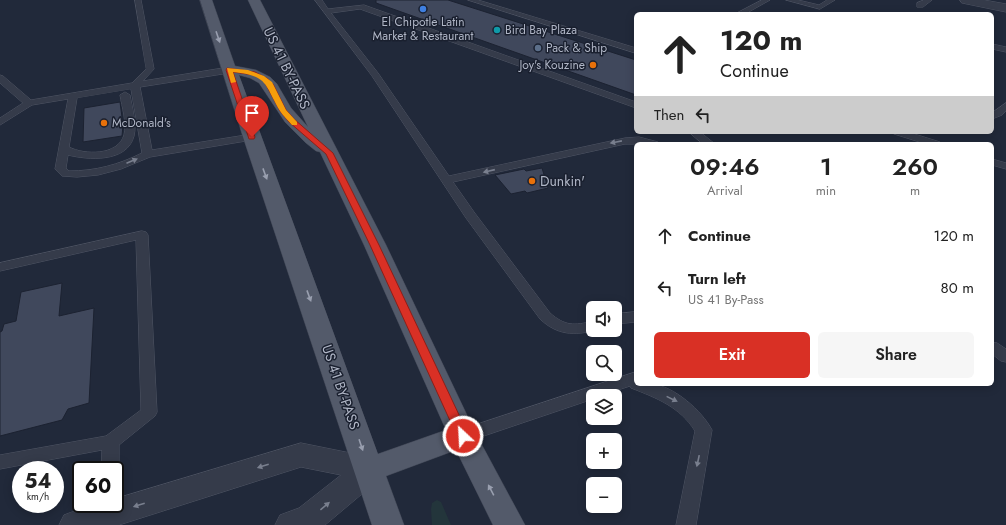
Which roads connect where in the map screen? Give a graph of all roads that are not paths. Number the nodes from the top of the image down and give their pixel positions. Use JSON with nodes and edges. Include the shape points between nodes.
{"nodes":[{"id":1,"x":138,"y":0,"type":"edge"},
{"id":2,"x":206,"y":0,"type":"edge"},
{"id":3,"x":254,"y":0,"type":"edge"},
{"id":4,"x":470,"y":0,"type":"edge"},
{"id":5,"x":767,"y":0,"type":"edge"},
{"id":6,"x":789,"y":0,"type":"edge"},
{"id":7,"x":832,"y":0,"type":"edge"},
{"id":8,"x":929,"y":0,"type":"edge"},
{"id":9,"x":966,"y":0,"type":"edge"},
{"id":10,"x":323,"y":4,"type":"edge"},
{"id":11,"x":920,"y":5,"type":"dead end"},
{"id":12,"x":1006,"y":8,"type":"edge"},
{"id":13,"x":743,"y":12,"type":"edge"},
{"id":14,"x":994,"y":47,"type":"edge"},
{"id":15,"x":634,"y":50,"type":"edge"},
{"id":16,"x":1006,"y":50,"type":"edge"},
{"id":17,"x":229,"y":70,"type":"junction"},
{"id":18,"x":0,"y":78,"type":"edge"},
{"id":19,"x":136,"y":89,"type":"junction"},
{"id":20,"x":125,"y":95,"type":"junction"},
{"id":21,"x":72,"y":99,"type":"junction"},
{"id":22,"x":29,"y":103,"type":"junction"},
{"id":23,"x":634,"y":104,"type":"edge"},
{"id":24,"x":1006,"y":106,"type":"edge"},
{"id":25,"x":994,"y":115,"type":"edge"},
{"id":26,"x":0,"y":122,"type":"edge"},
{"id":27,"x":697,"y":134,"type":"edge"},
{"id":28,"x":904,"y":134,"type":"edge"},
{"id":29,"x":129,"y":136,"type":"junction"},
{"id":30,"x":252,"y":137,"type":"junction"},
{"id":31,"x":646,"y":142,"type":"edge"},
{"id":32,"x":707,"y":142,"type":"edge"},
{"id":33,"x":930,"y":142,"type":"edge"},
{"id":34,"x":64,"y":149,"type":"junction"},
{"id":35,"x":329,"y":153,"type":"junction"},
{"id":36,"x":147,"y":154,"type":"junction"},
{"id":37,"x":61,"y":162,"type":"junction"},
{"id":38,"x":994,"y":163,"type":"edge"},
{"id":39,"x":1006,"y":166,"type":"edge"},
{"id":40,"x":446,"y":180,"type":"junction"},
{"id":41,"x":0,"y":267,"type":"edge"},
{"id":42,"x":634,"y":317,"type":"edge"},
{"id":43,"x":622,"y":318,"type":"edge"},
{"id":44,"x":586,"y":328,"type":"edge"},
{"id":45,"x":994,"y":348,"type":"edge"},
{"id":46,"x":1006,"y":357,"type":"edge"},
{"id":47,"x":634,"y":382,"type":"edge"},
{"id":48,"x":643,"y":386,"type":"edge"},
{"id":49,"x":463,"y":436,"type":"junction"},
{"id":50,"x":111,"y":442,"type":"junction"},
{"id":51,"x":110,"y":461,"type":"edge"},
{"id":52,"x":0,"y":462,"type":"edge"},
{"id":53,"x":370,"y":469,"type":"junction"},
{"id":54,"x":124,"y":505,"type":"edge"},
{"id":55,"x":101,"y":513,"type":"edge"},
{"id":56,"x":685,"y":524,"type":"edge"},
{"id":57,"x":75,"y":525,"type":"edge"},
{"id":58,"x":291,"y":525,"type":"edge"},
{"id":59,"x":388,"y":525,"type":"edge"},
{"id":60,"x":509,"y":525,"type":"edge"}],
"edges":[{"from":1,"to":19,"type":"lane","via":[[150,69]]},
{"from":2,"to":17,"type":"main road","name":"US 41 BY-PASS","one_way":true},
{"from":3,"to":35,"type":"main road","name":"US 41 BY-PASS"},
{"from":4,"to":15,"type":"lane"},
{"from":5,"to":13,"type":"lane"},
{"from":6,"to":7,"type":"lane","via":[[820,7]]},
{"from":8,"to":11,"type":"lane"},
{"from":9,"to":12,"type":"street"},
{"from":10,"to":23,"type":"lane","via":[[361,7]]},
{"from":10,"to":40,"type":"lane"},
{"from":14,"to":16,"type":"lane"},
{"from":17,"to":19,"type":"lane"},
{"from":17,"to":30,"type":"main road","name":"US 41 BY-PASS"},
{"from":17,"to":35,"type":"main road","via":[[255,74],[266,80],[283,111]]},
{"from":18,"to":22,"type":"lane"},
{"from":19,"to":20,"type":"lane"},
{"from":19,"to":21,"type":"lane"},
{"from":19,"to":36,"type":"lane"},
{"from":20,"to":21,"type":"lane"},
{"from":20,"to":29,"type":"lane"},
{"from":21,"to":22,"type":"lane"},
{"from":21,"to":34,"type":"lane"},
{"from":22,"to":26,"type":"lane"},
{"from":24,"to":25,"type":"lane"},
{"from":27,"to":32,"type":"lane"},
{"from":28,"to":33,"type":"lane"},
{"from":29,"to":34,"type":"lane","via":[[126,143],[118,149],[97,155],[76,154]]},
{"from":29,"to":37,"type":"lane","via":[[128,148],[123,154],[117,160],[103,166],[79,168]]},
{"from":30,"to":36,"type":"lane"},
{"from":30,"to":53,"type":"main road","name":"US 41 BY-PASS","one_way":true},
{"from":31,"to":40,"type":"lane","one_way":true,"via":[[625,141]]},
{"from":34,"to":37,"type":"lane"},
{"from":35,"to":49,"type":"main road","name":"US 41 BY-PASS","via":[[375,245]]},
{"from":37,"to":36,"type":"lane","one_way":true,"via":[[60,169],[66,174],[87,174],[117,167]]},
{"from":38,"to":39,"type":"lane"},
{"from":40,"to":44,"type":"lane","via":[[551,323],[570,330]]},
{"from":41,"to":50,"type":"lane","via":[[142,235],[149,412]]},
{"from":42,"to":43,"type":"lane"},
{"from":45,"to":46,"type":"lane"},
{"from":47,"to":49,"type":"lane"},
{"from":48,"to":56,"type":"lane","one_way":true,"via":[[681,403],[695,416],[704,430]]},
{"from":49,"to":53,"type":"main road"},
{"from":60,"to":49,"type":"main road","name":"US 41 BY-PASS","one_way":true},
{"from":50,"to":51,"type":"lane"},
{"from":50,"to":52,"type":"lane"},
{"from":53,"to":54,"type":"street","one_way":true,"via":[[301,455]]},
{"from":58,"to":53,"type":"street","one_way":true,"via":[[309,519]]},
{"from":53,"to":59,"type":"main road","name":"US 41 BY-PASS"},
{"from":55,"to":57,"type":"street"}]}
